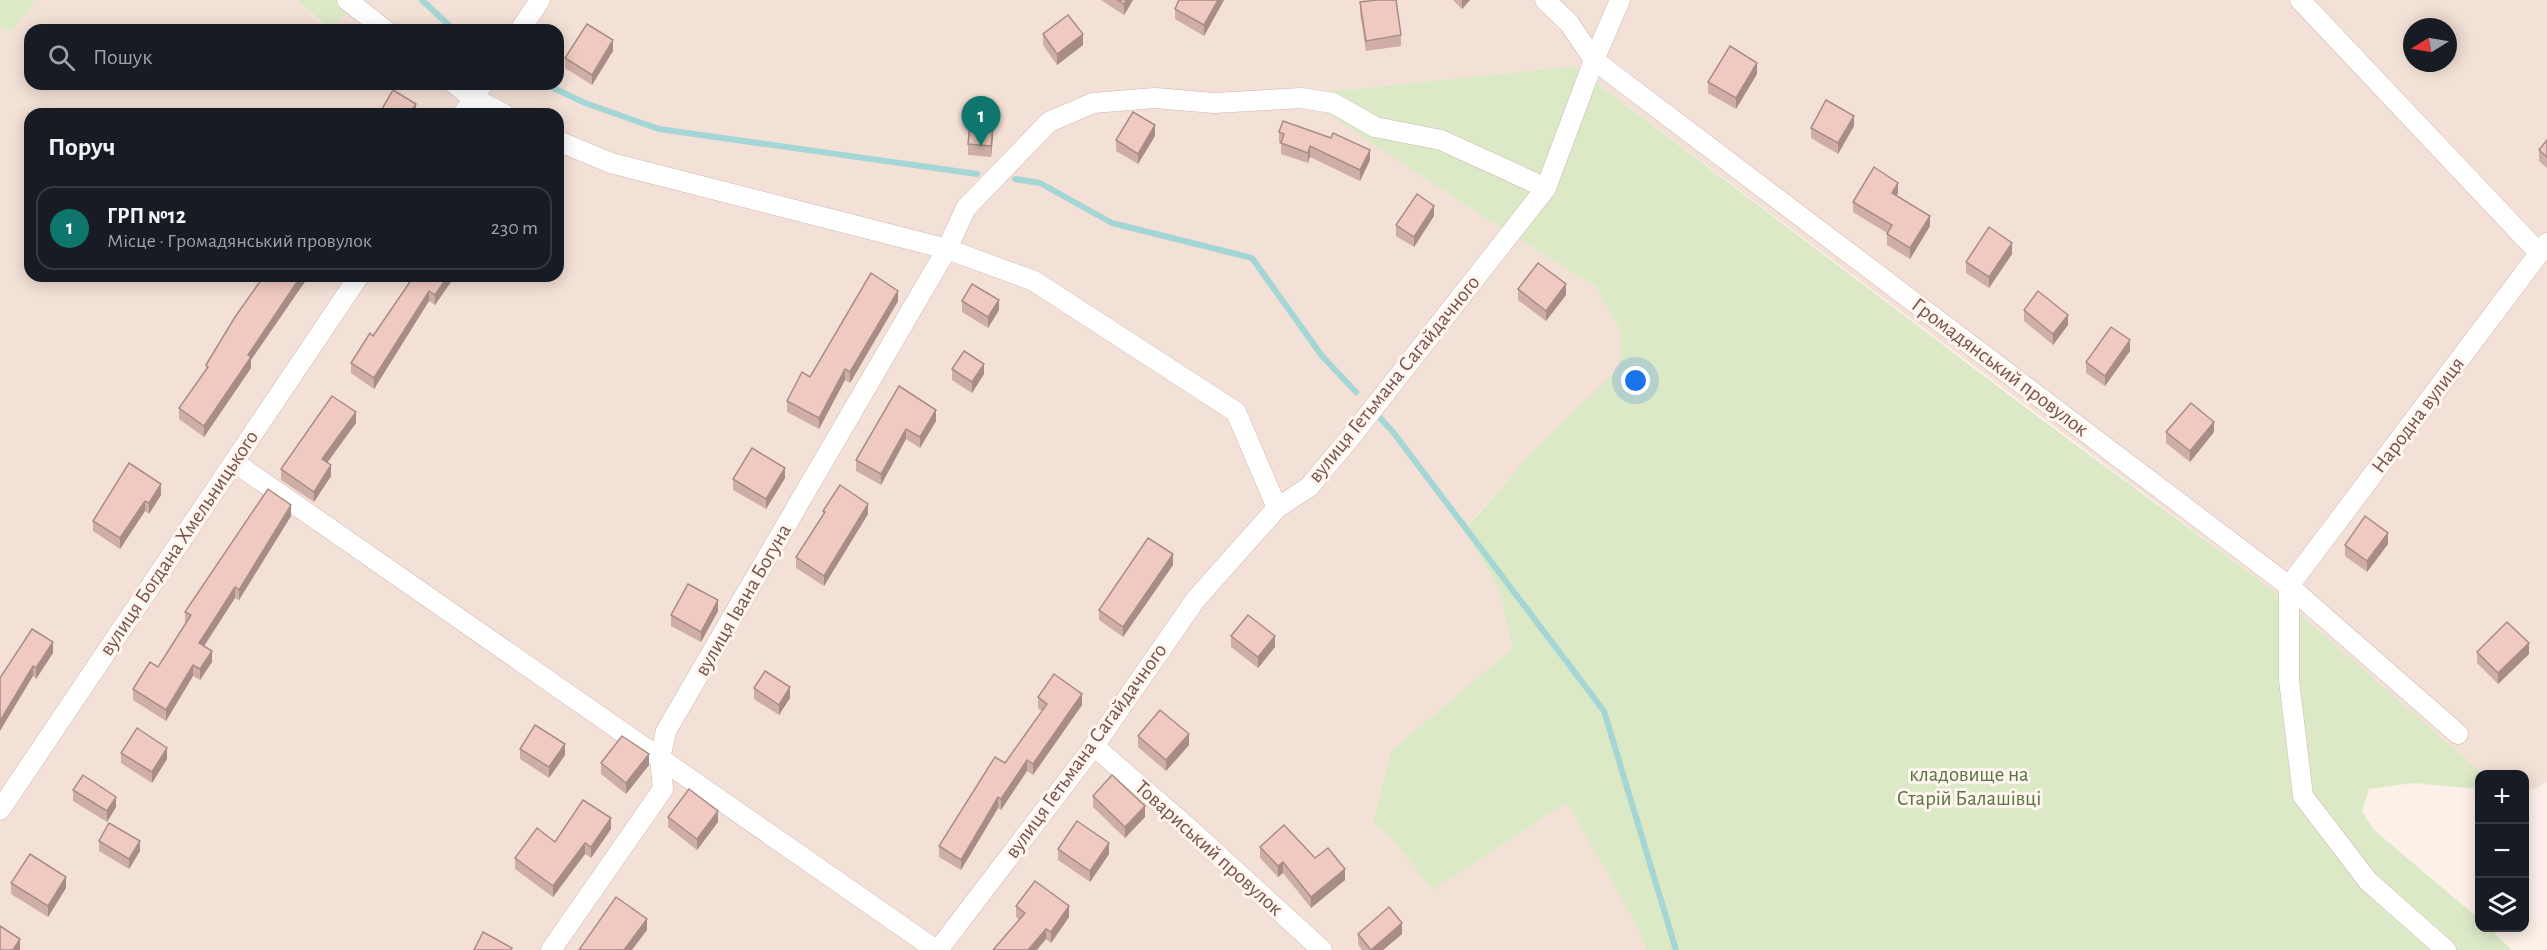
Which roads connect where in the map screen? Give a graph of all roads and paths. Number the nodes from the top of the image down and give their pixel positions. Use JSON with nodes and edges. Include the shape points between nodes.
{"nodes":[{"id":1,"x":347,"y":0,"type":"edge"},
{"id":2,"x":540,"y":0,"type":"edge"},
{"id":3,"x":1545,"y":0,"type":"edge"},
{"id":4,"x":1620,"y":0,"type":"edge"},
{"id":5,"x":2300,"y":0,"type":"edge"},
{"id":6,"x":377,"y":24,"type":"edge"},
{"id":7,"x":524,"y":24,"type":"edge"},
{"id":8,"x":1594,"y":60,"type":"junction"},
{"id":9,"x":473,"y":99,"type":"edge"},
{"id":10,"x":492,"y":108,"type":"edge"},
{"id":11,"x":564,"y":143,"type":"edge"},
{"id":12,"x":1546,"y":188,"type":"junction"},
{"id":13,"x":2543,"y":248,"type":"edge"},
{"id":14,"x":947,"y":249,"type":"junction"},
{"id":15,"x":355,"y":282,"type":"edge"},
{"id":16,"x":234,"y":462,"type":"junction"},
{"id":17,"x":1277,"y":508,"type":"junction"},
{"id":18,"x":2289,"y":586,"type":"junction"},
{"id":19,"x":2458,"y":734,"type":"dead end"},
{"id":20,"x":1094,"y":747,"type":"junction"},
{"id":21,"x":660,"y":758,"type":"junction"},
{"id":22,"x":0,"y":810,"type":"edge"},
{"id":23,"x":551,"y":950,"type":"edge"},
{"id":24,"x":937,"y":950,"type":"edge"},
{"id":25,"x":1322,"y":950,"type":"edge"},
{"id":26,"x":2446,"y":950,"type":"edge"}],
"edges":[{"from":1,"to":6,"type":"street"},
{"from":2,"to":7,"type":"street"},
{"from":3,"to":8,"type":"street","name":"Громадянський провулок","via":[[1569,23]]},
{"from":4,"to":8,"type":"street","name":"вулиця Гетьмана Сагайдачного"},
{"from":5,"to":13,"type":"street"},
{"from":8,"to":12,"type":"street","name":"вулиця Гетьмана Сагайдачного"},
{"from":8,"to":18,"type":"street","name":"Громадянський провулок"},
{"from":9,"to":10,"type":"street"},
{"from":11,"to":14,"type":"street","via":[[611,163]]},
{"from":12,"to":14,"type":"street","via":[[1441,140],[1375,127],[1333,103],[1301,98],[1214,103],[1155,98],[1093,103],[1049,122],[966,208]]},
{"from":12,"to":17,"type":"street","name":"вулиця Гетьмана Сагайдачного","via":[[1309,487]]},
{"from":13,"to":18,"type":"street","name":"Народна вулиця"},
{"from":14,"to":17,"type":"street","via":[[1034,281],[1236,412]]},
{"from":14,"to":21,"type":"street","name":"вулиця Івана Богуна","via":[[666,731]]},
{"from":15,"to":16,"type":"street","name":"вулиця Богдана Хмельницького"},
{"from":16,"to":21,"type":"street"},
{"from":16,"to":22,"type":"street","name":"вулиця Богдана Хмельницького"},
{"from":17,"to":20,"type":"street","name":"вулиця Гетьмана Сагайдачного","via":[[1196,599]]},
{"from":18,"to":19,"type":"street","name":"Громадянський провулок"},
{"from":18,"to":26,"type":"street","via":[[2289,680],[2303,796],[2368,881]]},
{"from":20,"to":24,"type":"street","name":"вулиця Гетьмана Сагайдачного"},
{"from":20,"to":25,"type":"street","name":"Товариський провулок"},
{"from":21,"to":23,"type":"street","name":"вулиця Івана Богуна","via":[[663,789]]},
{"from":21,"to":24,"type":"street"}]}
